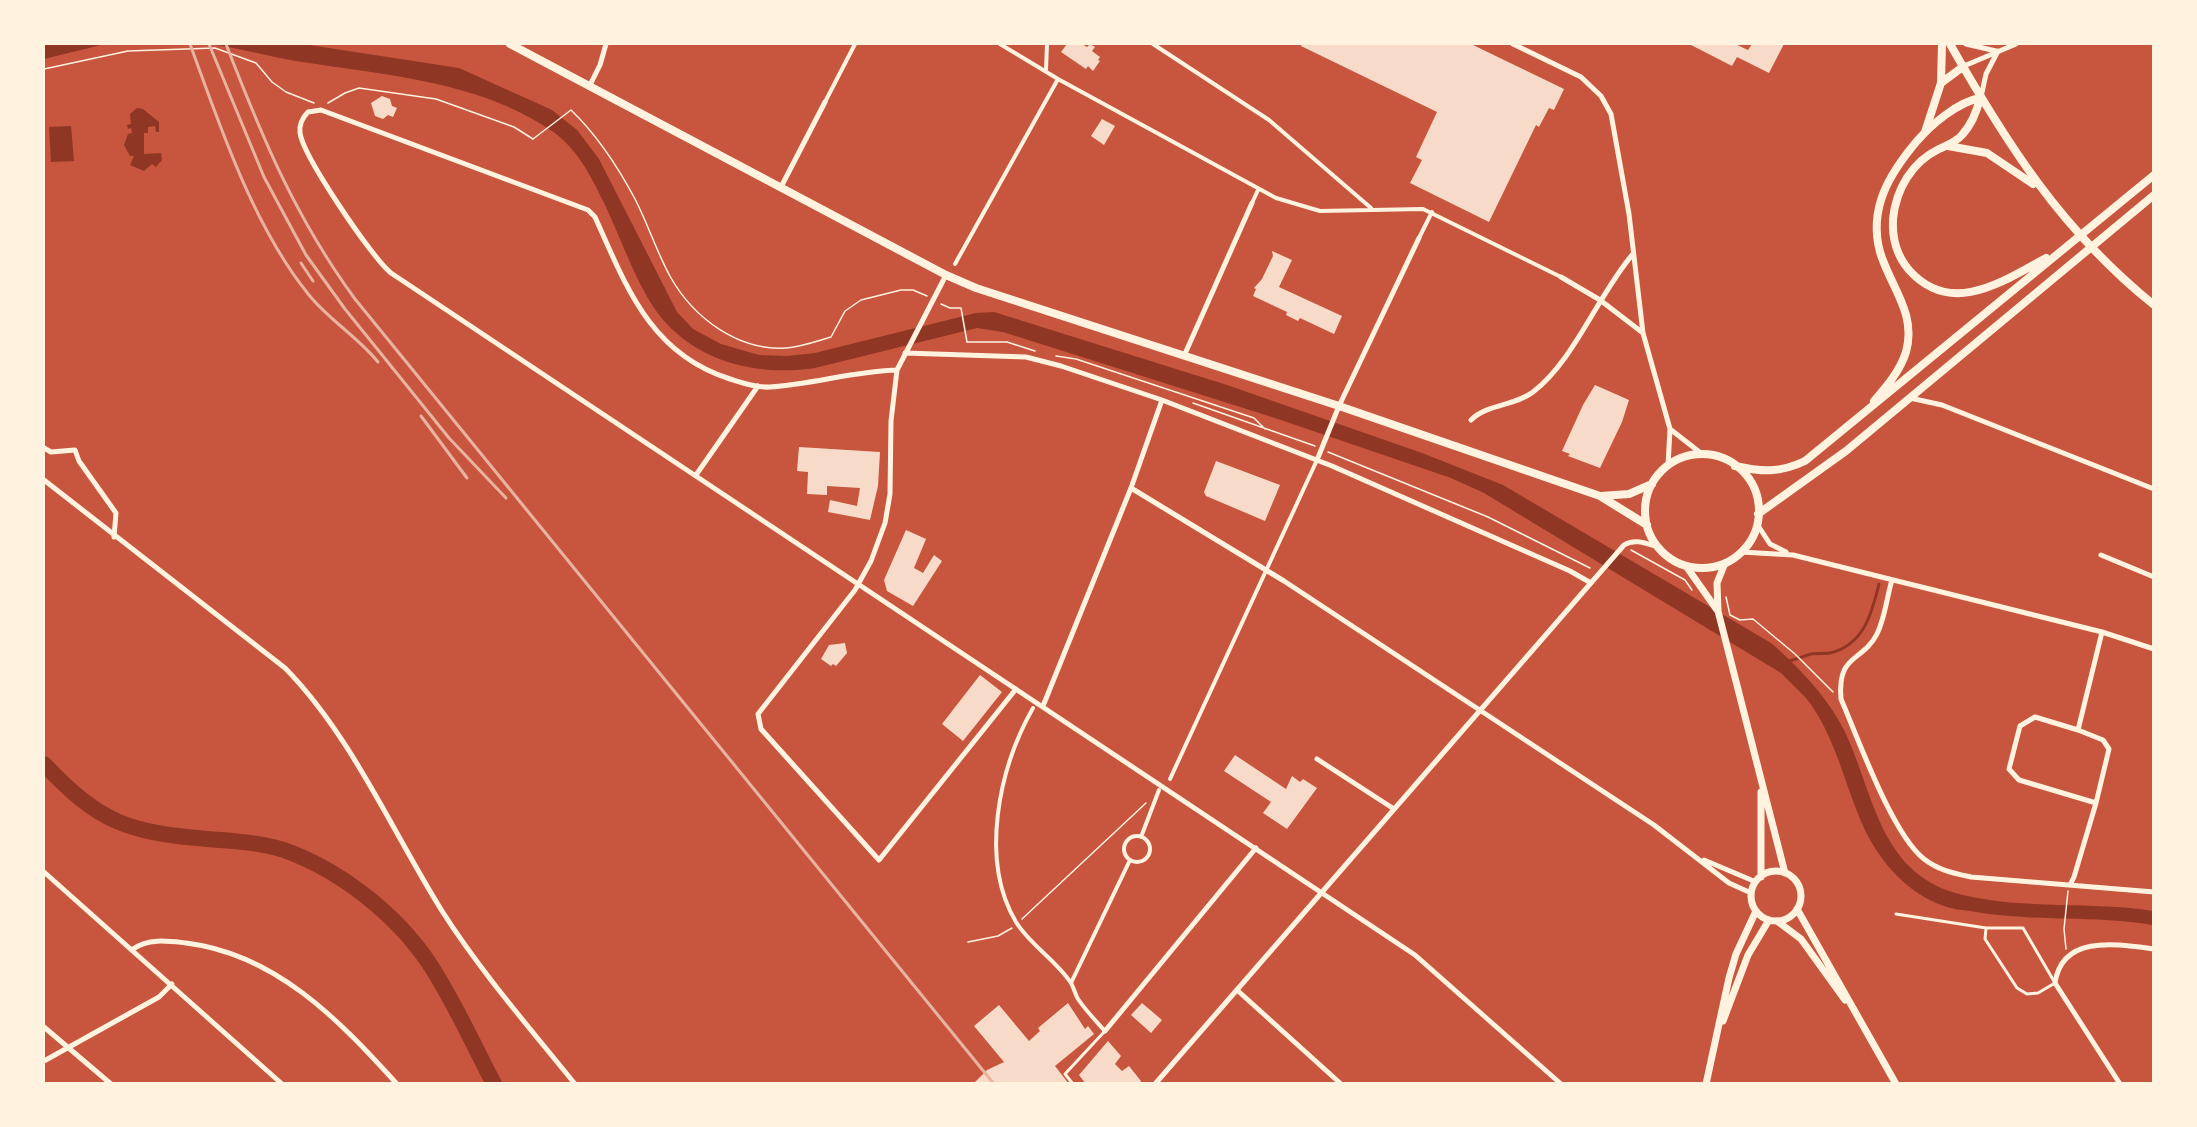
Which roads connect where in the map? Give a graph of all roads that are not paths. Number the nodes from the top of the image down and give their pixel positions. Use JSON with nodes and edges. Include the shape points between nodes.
{"nodes":[{"id":1,"x":510,"y":44,"type":"edge"},
{"id":2,"x":606,"y":44,"type":"edge"},
{"id":3,"x":855,"y":44,"type":"edge"},
{"id":4,"x":1000,"y":44,"type":"edge"},
{"id":5,"x":1047,"y":44,"type":"edge"},
{"id":6,"x":1153,"y":44,"type":"edge"},
{"id":7,"x":1513,"y":44,"type":"edge"},
{"id":8,"x":1942,"y":44,"type":"edge"},
{"id":9,"x":1950,"y":44,"type":"edge"},
{"id":10,"x":1966,"y":44,"type":"edge"},
{"id":11,"x":2016,"y":44,"type":"edge"},
{"id":12,"x":1998,"y":51,"type":"junction"},
{"id":13,"x":1964,"y":66,"type":"junction"},
{"id":14,"x":1046,"y":71,"type":"junction"},
{"id":15,"x":1058,"y":80,"type":"junction"},
{"id":16,"x":1941,"y":83,"type":"junction"},
{"id":17,"x":590,"y":85,"type":"junction"},
{"id":18,"x":1980,"y":98,"type":"junction"},
{"id":19,"x":825,"y":102,"type":"joint"},
{"id":20,"x":1925,"y":132,"type":"junction"},
{"id":21,"x":1948,"y":146,"type":"junction"},
{"id":22,"x":2154,"y":175,"type":"edge"},
{"id":23,"x":781,"y":187,"type":"junction"},
{"id":24,"x":2038,"y":187,"type":"junction"},
{"id":25,"x":1258,"y":190,"type":"junction"},
{"id":26,"x":2154,"y":195,"type":"edge"},
{"id":27,"x":2154,"y":202,"type":"edge"},
{"id":28,"x":1252,"y":203,"type":"joint"},
{"id":29,"x":1371,"y":208,"type":"junction"},
{"id":30,"x":1431,"y":212,"type":"junction"},
{"id":31,"x":2126,"y":218,"type":"junction"},
{"id":32,"x":1419,"y":238,"type":"joint"},
{"id":33,"x":2065,"y":248,"type":"junction"},
{"id":34,"x":1633,"y":254,"type":"junction"},
{"id":35,"x":955,"y":264,"type":"dead end"},
{"id":36,"x":946,"y":275,"type":"junction"},
{"id":37,"x":1561,"y":277,"type":"joint"},
{"id":38,"x":1600,"y":300,"type":"junction"},
{"id":39,"x":2153,"y":304,"type":"edge"},
{"id":40,"x":1642,"y":333,"type":"junction"},
{"id":41,"x":904,"y":353,"type":"junction"},
{"id":42,"x":1184,"y":356,"type":"junction"},
{"id":43,"x":897,"y":370,"type":"junction"},
{"id":44,"x":758,"y":386,"type":"junction"},
{"id":45,"x":1909,"y":398,"type":"junction"},
{"id":46,"x":1162,"y":400,"type":"junction"},
{"id":47,"x":1339,"y":406,"type":"junction"},
{"id":48,"x":1862,"y":416,"type":"junction"},
{"id":49,"x":1471,"y":420,"type":"dead end"},
{"id":50,"x":1670,"y":429,"type":"junction"},
{"id":51,"x":44,"y":448,"type":"edge"},
{"id":52,"x":1702,"y":454,"type":"junction"},
{"id":53,"x":1317,"y":460,"type":"junction"},
{"id":54,"x":1668,"y":466,"type":"junction"},
{"id":55,"x":1735,"y":466,"type":"junction"},
{"id":56,"x":696,"y":475,"type":"junction"},
{"id":57,"x":44,"y":480,"type":"edge"},
{"id":58,"x":1652,"y":483,"type":"junction"},
{"id":59,"x":1131,"y":488,"type":"junction"},
{"id":60,"x":2154,"y":489,"type":"edge"},
{"id":61,"x":1599,"y":496,"type":"junction"},
{"id":62,"x":1758,"y":514,"type":"junction"},
{"id":63,"x":1757,"y":524,"type":"junction"},
{"id":64,"x":1647,"y":525,"type":"junction"},
{"id":65,"x":114,"y":537,"type":"junction"},
{"id":66,"x":1658,"y":547,"type":"junction"},
{"id":67,"x":1741,"y":552,"type":"junction"},
{"id":68,"x":1792,"y":555,"type":"junction"},
{"id":69,"x":2101,"y":555,"type":"dead end"},
{"id":70,"x":1725,"y":563,"type":"junction"},
{"id":71,"x":1686,"y":566,"type":"junction"},
{"id":72,"x":1267,"y":570,"type":"junction"},
{"id":73,"x":2154,"y":577,"type":"edge"},
{"id":74,"x":1892,"y":580,"type":"junction"},
{"id":75,"x":1591,"y":583,"type":"junction"},
{"id":76,"x":859,"y":584,"type":"junction"},
{"id":77,"x":1718,"y":611,"type":"junction"},
{"id":78,"x":2102,"y":632,"type":"junction"},
{"id":79,"x":2154,"y":649,"type":"edge"},
{"id":80,"x":1016,"y":689,"type":"junction"},
{"id":81,"x":1043,"y":706,"type":"junction"},
{"id":82,"x":1033,"y":708,"type":"dead end"},
{"id":83,"x":1480,"y":710,"type":"junction"},
{"id":84,"x":2078,"y":730,"type":"junction"},
{"id":85,"x":1317,"y":759,"type":"dead end"},
{"id":86,"x":1170,"y":779,"type":"dead end"},
{"id":87,"x":1761,"y":784,"type":"junction"},
{"id":88,"x":1160,"y":790,"type":"dead end"},
{"id":89,"x":2096,"y":803,"type":"junction"},
{"id":90,"x":1395,"y":809,"type":"junction"},
{"id":91,"x":1141,"y":837,"type":"junction"},
{"id":92,"x":1256,"y":848,"type":"junction"},
{"id":93,"x":1699,"y":858,"type":"junction"},
{"id":94,"x":1130,"y":860,"type":"junction"},
{"id":95,"x":44,"y":872,"type":"edge"},
{"id":96,"x":1785,"y":873,"type":"junction"},
{"id":97,"x":1758,"y":879,"type":"junction"},
{"id":98,"x":2070,"y":885,"type":"junction"},
{"id":99,"x":2154,"y":892,"type":"edge"},
{"id":100,"x":1322,"y":893,"type":"junction"},
{"id":101,"x":1751,"y":893,"type":"junction"},
{"id":102,"x":1797,"y":909,"type":"junction"},
{"id":103,"x":1756,"y":911,"type":"junction"},
{"id":104,"x":1896,"y":914,"type":"dead end"},
{"id":105,"x":1773,"y":921,"type":"junction"},
{"id":106,"x":1986,"y":928,"type":"junction"},
{"id":107,"x":133,"y":949,"type":"junction"},
{"id":108,"x":2154,"y":949,"type":"edge"},
{"id":109,"x":1071,"y":983,"type":"junction"},
{"id":110,"x":2055,"y":983,"type":"junction"},
{"id":111,"x":172,"y":984,"type":"junction"},
{"id":112,"x":1236,"y":990,"type":"junction"},
{"id":113,"x":1857,"y":1014,"type":"junction"},
{"id":114,"x":44,"y":1027,"type":"edge"},
{"id":115,"x":1105,"y":1031,"type":"junction"},
{"id":116,"x":1714,"y":1046,"type":"junction"},
{"id":117,"x":69,"y":1048,"type":"junction"},
{"id":118,"x":44,"y":1061,"type":"edge"},
{"id":119,"x":111,"y":1083,"type":"edge"},
{"id":120,"x":282,"y":1083,"type":"edge"},
{"id":121,"x":397,"y":1083,"type":"edge"},
{"id":122,"x":575,"y":1083,"type":"edge"},
{"id":123,"x":1073,"y":1083,"type":"edge"},
{"id":124,"x":1155,"y":1083,"type":"edge"},
{"id":125,"x":1341,"y":1083,"type":"edge"},
{"id":126,"x":1561,"y":1083,"type":"edge"},
{"id":127,"x":1706,"y":1083,"type":"edge"},
{"id":128,"x":1896,"y":1083,"type":"edge"},
{"id":129,"x":2120,"y":1083,"type":"edge"}],
"edges":[{"from":1,"to":17,"type":"main road"},
{"from":2,"to":17,"type":"street"},
{"from":3,"to":19,"type":"street"},
{"from":4,"to":14,"type":"street"},
{"from":5,"to":14,"type":"street"},
{"from":6,"to":29,"type":"street","via":[[1269,120]]},
{"from":7,"to":34,"type":"street","via":[[1581,77],[1606,103],[1618,145]]},
{"from":8,"to":16,"type":"main road"},
{"from":9,"to":13,"type":"main road"},
{"from":10,"to":12,"type":"street"},
{"from":11,"to":12,"type":"street"},
{"from":12,"to":13,"type":"street"},
{"from":12,"to":18,"type":"street"},
{"from":13,"to":16,"type":"main road"},
{"from":13,"to":18,"type":"main road"},
{"from":14,"to":15,"type":"street"},
{"from":15,"to":25,"type":"street"},
{"from":15,"to":35,"type":"street"},
{"from":16,"to":20,"type":"main road"},
{"from":17,"to":23,"type":"main road"},
{"from":18,"to":20,"type":"main road","via":[[1971,100]]},
{"from":18,"to":21,"type":"main road","via":[[1970,125]]},
{"from":18,"to":24,"type":"main road"},
{"from":19,"to":23,"type":"street"},
{"from":20,"to":48,"type":"main road","via":[[1895,166],[1878,208],[1880,253],[1906,313],[1908,336],[1900,366]]},
{"from":21,"to":24,"type":"main road","via":[[1987,153]]},
{"from":21,"to":33,"type":"main road","via":[[1920,162],[1897,199],[1894,242],[1902,262],[1915,276],[1928,286],[1947,292],[1972,292],[1995,285]]},
{"from":22,"to":33,"type":"main road"},
{"from":23,"to":36,"type":"main road"},
{"from":24,"to":39,"type":"main road","via":[[2114,271]]},
{"from":25,"to":28,"type":"street"},
{"from":25,"to":29,"type":"street","via":[[1320,211]]},
{"from":26,"to":31,"type":"main road"},
{"from":27,"to":31,"type":"main road"},
{"from":28,"to":42,"type":"street"},
{"from":29,"to":30,"type":"street"},
{"from":30,"to":32,"type":"street"},
{"from":30,"to":37,"type":"street"},
{"from":31,"to":45,"type":"main road"},
{"from":32,"to":47,"type":"street"},
{"from":33,"to":48,"type":"main road"},
{"from":34,"to":38,"type":"street"},
{"from":34,"to":40,"type":"street"},
{"from":36,"to":41,"type":"street"},
{"from":36,"to":42,"type":"main road","via":[[1000,297]]},
{"from":37,"to":38,"type":"street"},
{"from":38,"to":40,"type":"street"},
{"from":38,"to":49,"type":"street","via":[[1565,356],[1533,392],[1513,403],[1479,413]]},
{"from":40,"to":50,"type":"street"},
{"from":41,"to":43,"type":"street"},
{"from":41,"to":46,"type":"street","via":[[1026,357]]},
{"from":42,"to":47,"type":"main road"},
{"from":43,"to":44,"type":"street"},
{"from":43,"to":76,"type":"street","via":[[888,512]]},
{"from":44,"to":56,"type":"street"},
{"from":44,"to":56,"type":"street","via":[[701,367],[655,330],[636,304],[595,217],[588,210],[321,110],[312,110],[303,118],[302,140],[386,269]]},
{"from":45,"to":60,"type":"street","via":[[1942,405]]},
{"from":45,"to":62,"type":"main road","via":[[1815,475]]},
{"from":46,"to":53,"type":"street"},
{"from":46,"to":59,"type":"street"},
{"from":47,"to":53,"type":"street"},
{"from":47,"to":61,"type":"main road"},
{"from":48,"to":55,"type":"main road","via":[[1789,469],[1772,472]]},
{"from":50,"to":52,"type":"street"},
{"from":50,"to":54,"type":"street"},
{"from":51,"to":65,"type":"street","via":[[51,452],[75,450],[116,513]]},
{"from":52,"to":54,"type":"main road","via":[[1681,458]]},
{"from":52,"to":55,"type":"main road"},
{"from":53,"to":72,"type":"street"},
{"from":53,"to":75,"type":"street"},
{"from":54,"to":58,"type":"main road"},
{"from":55,"to":62,"type":"main road","via":[[1751,484]]},
{"from":56,"to":76,"type":"street"},
{"from":57,"to":65,"type":"street"},
{"from":58,"to":61,"type":"main road","via":[[1629,494]]},
{"from":58,"to":64,"type":"main road","via":[[1646,503]]},
{"from":59,"to":72,"type":"street"},
{"from":59,"to":81,"type":"street"},
{"from":61,"to":64,"type":"main road"},
{"from":62,"to":63,"type":"main road"},
{"from":63,"to":67,"type":"main road"},
{"from":63,"to":68,"type":"street","via":[[1770,544]]},
{"from":64,"to":66,"type":"main road"},
{"from":65,"to":122,"type":"street","via":[[285,668],[312,695],[471,954]]},
{"from":66,"to":71,"type":"main road"},
{"from":66,"to":75,"type":"street","via":[[1629,542]]},
{"from":67,"to":68,"type":"street"},
{"from":67,"to":70,"type":"main road"},
{"from":68,"to":74,"type":"street"},
{"from":69,"to":73,"type":"street"},
{"from":70,"to":71,"type":"main road"},
{"from":70,"to":77,"type":"street","via":[[1717,583]]},
{"from":71,"to":77,"type":"street"},
{"from":72,"to":83,"type":"street"},
{"from":72,"to":86,"type":"street"},
{"from":74,"to":78,"type":"street"},
{"from":74,"to":98,"type":"street","via":[[1877,634],[1847,664],[1839,680],[1841,699],[1908,842],[1941,870],[1971,877]]},
{"from":75,"to":83,"type":"street"},
{"from":76,"to":80,"type":"street"},
{"from":76,"to":80,"type":"street","via":[[758,714],[761,729],[879,860]]},
{"from":77,"to":87,"type":"street"},
{"from":78,"to":79,"type":"street"},
{"from":78,"to":84,"type":"street"},
{"from":80,"to":81,"type":"street"},
{"from":81,"to":92,"type":"street"},
{"from":82,"to":109,"type":"street","via":[[1018,734],[996,830],[995,862],[1002,895],[1017,924]]},
{"from":83,"to":90,"type":"street"},
{"from":83,"to":93,"type":"street"},
{"from":84,"to":89,"type":"street","via":[[2103,740],[2109,749]]},
{"from":84,"to":89,"type":"street","via":[[2035,717],[2020,726],[2009,768],[2019,780]]},
{"from":85,"to":90,"type":"street"},
{"from":87,"to":96,"type":"street"},
{"from":87,"to":97,"type":"street"},
{"from":88,"to":91,"type":"street"},
{"from":89,"to":98,"type":"street"},
{"from":90,"to":100,"type":"street"},
{"from":91,"to":94,"type":"street","via":[[1125,843],[1124,851]]},
{"from":91,"to":94,"type":"street","via":[[1148,844],[1148,854],[1139,862]]},
{"from":92,"to":100,"type":"street"},
{"from":92,"to":115,"type":"street"},
{"from":93,"to":97,"type":"street"},
{"from":93,"to":101,"type":"street","via":[[1729,883]]},
{"from":94,"to":109,"type":"street"},
{"from":95,"to":107,"type":"street"},
{"from":96,"to":97,"type":"street","via":[[1772,872]]},
{"from":96,"to":102,"type":"street","via":[[1799,888]]},
{"from":97,"to":101,"type":"street"},
{"from":98,"to":99,"type":"street"},
{"from":100,"to":112,"type":"street"},
{"from":100,"to":126,"type":"street","via":[[1415,955]]},
{"from":101,"to":103,"type":"street"},
{"from":102,"to":105,"type":"street","via":[[1787,919]]},
{"from":102,"to":113,"type":"street"},
{"from":103,"to":105,"type":"street"},
{"from":103,"to":116,"type":"street","via":[[1736,954]]},
{"from":104,"to":106,"type":"lane"},
{"from":105,"to":113,"type":"street","via":[[1801,939]]},
{"from":105,"to":116,"type":"street","via":[[1748,955]]},
{"from":106,"to":110,"type":"lane","via":[[2023,928]]},
{"from":106,"to":110,"type":"lane","via":[[1985,939],[2017,988],[2027,994],[2038,993]]},
{"from":107,"to":111,"type":"street"},
{"from":107,"to":121,"type":"street","via":[[148,941],[173,941],[243,957],[298,988]]},
{"from":108,"to":110,"type":"street","via":[[2099,944],[2066,955],[2057,967]]},
{"from":109,"to":115,"type":"street","via":[[1077,998]]},
{"from":110,"to":129,"type":"street"},
{"from":111,"to":117,"type":"street","via":[[159,997]]},
{"from":111,"to":120,"type":"street"},
{"from":112,"to":124,"type":"street"},
{"from":112,"to":125,"type":"street"},
{"from":113,"to":128,"type":"street"},
{"from":114,"to":117,"type":"street"},
{"from":115,"to":123,"type":"lane","via":[[1065,1074]]},
{"from":116,"to":127,"type":"street"},
{"from":117,"to":118,"type":"street"},
{"from":117,"to":119,"type":"street"}]}
